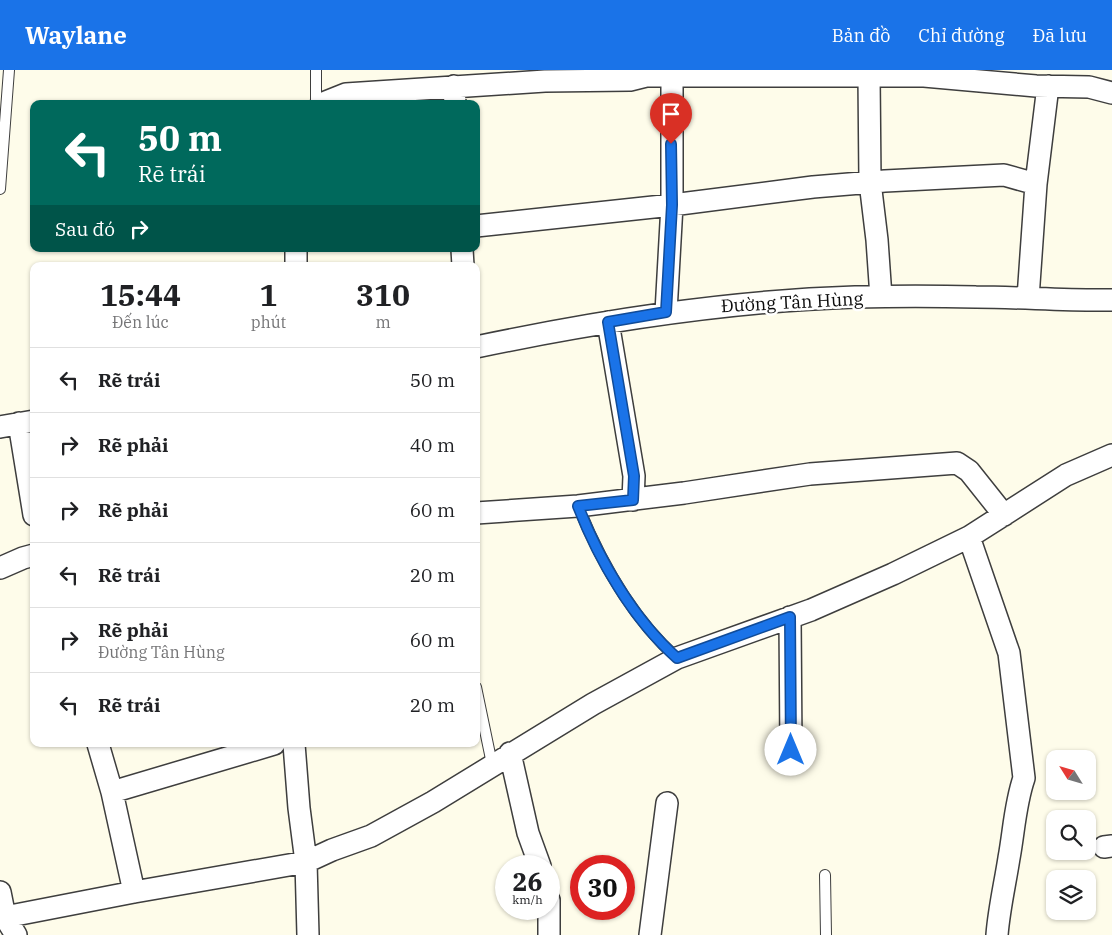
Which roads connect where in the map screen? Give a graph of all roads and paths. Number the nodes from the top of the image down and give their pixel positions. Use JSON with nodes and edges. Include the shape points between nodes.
{"nodes":[{"id":1,"x":9,"y":70,"type":"edge"},
{"id":2,"x":316,"y":70,"type":"edge"},
{"id":3,"x":646,"y":73,"type":"edge"},
{"id":4,"x":544,"y":76,"type":"edge"},
{"id":5,"x":672,"y":76,"type":"junction"},
{"id":6,"x":869,"y":76,"type":"junction"},
{"id":7,"x":1048,"y":86,"type":"junction"},
{"id":8,"x":1112,"y":93,"type":"edge"},
{"id":9,"x":454,"y":95,"type":"edge"},
{"id":10,"x":316,"y":100,"type":"edge"},
{"id":11,"x":331,"y":100,"type":"edge"},
{"id":12,"x":870,"y":182,"type":"junction"},
{"id":13,"x":1036,"y":184,"type":"junction"},
{"id":14,"x":0,"y":189,"type":"edge"},
{"id":15,"x":672,"y":205,"type":"junction"},
{"id":16,"x":480,"y":226,"type":"edge"},
{"id":17,"x":881,"y":297,"type":"junction"},
{"id":18,"x":1028,"y":298,"type":"junction"},
{"id":19,"x":1112,"y":300,"type":"edge"},
{"id":20,"x":666,"y":312,"type":"junction"},
{"id":21,"x":608,"y":322,"type":"junction"},
{"id":22,"x":480,"y":346,"type":"edge"},
{"id":23,"x":18,"y":424,"type":"edge"},
{"id":24,"x":1112,"y":456,"type":"edge"},
{"id":25,"x":30,"y":492,"type":"edge"},
{"id":26,"x":633,"y":500,"type":"junction"},
{"id":27,"x":578,"y":506,"type":"junction"},
{"id":28,"x":480,"y":513,"type":"edge"},
{"id":29,"x":1004,"y":515,"type":"junction"},
{"id":30,"x":969,"y":537,"type":"junction"},
{"id":31,"x":30,"y":556,"type":"edge"},
{"id":32,"x":0,"y":568,"type":"edge"},
{"id":33,"x":790,"y":617,"type":"junction"},
{"id":34,"x":677,"y":658,"type":"junction"},
{"id":35,"x":480,"y":699,"type":"edge"},
{"id":36,"x":99,"y":747,"type":"edge"},
{"id":37,"x":264,"y":747,"type":"edge"},
{"id":38,"x":294,"y":747,"type":"edge"},
{"id":39,"x":791,"y":750,"type":"dead end"},
{"id":40,"x":501,"y":759,"type":"junction"},
{"id":41,"x":112,"y":792,"type":"junction"},
{"id":42,"x":667,"y":803,"type":"dead end"},
{"id":43,"x":536,"y":855,"type":"edge"},
{"id":44,"x":306,"y":862,"type":"junction"},
{"id":45,"x":825,"y":875,"type":"dead end"},
{"id":46,"x":0,"y":892,"type":"edge"},
{"id":47,"x":134,"y":892,"type":"junction"},
{"id":48,"x":5,"y":917,"type":"junction"},
{"id":49,"x":549,"y":920,"type":"edge"},
{"id":50,"x":16,"y":935,"type":"edge"},
{"id":51,"x":308,"y":935,"type":"edge"},
{"id":52,"x":549,"y":935,"type":"edge"},
{"id":53,"x":650,"y":935,"type":"edge"},
{"id":54,"x":826,"y":935,"type":"edge"},
{"id":55,"x":997,"y":935,"type":"edge"}],
"edges":[{"from":1,"to":14,"type":"lane"},
{"from":2,"to":10,"type":"lane"},
{"from":3,"to":4,"type":"street","via":[[630,80]]},
{"from":3,"to":5,"type":"street"},
{"from":4,"to":9,"type":"street"},
{"from":5,"to":6,"type":"street"},
{"from":5,"to":15,"type":"street"},
{"from":6,"to":7,"type":"street","via":[[924,76]]},
{"from":6,"to":12,"type":"street"},
{"from":7,"to":8,"type":"street"},
{"from":7,"to":13,"type":"street"},
{"from":9,"to":11,"type":"street","via":[[346,94]]},
{"from":12,"to":13,"type":"street","via":[[1004,175]]},
{"from":12,"to":15,"type":"street"},
{"from":12,"to":17,"type":"street"},
{"from":13,"to":18,"type":"street"},
{"from":15,"to":16,"type":"street"},
{"from":15,"to":20,"type":"street"},
{"from":17,"to":18,"type":"street","name":"Đường Tân Hùng"},
{"from":17,"to":20,"type":"street","name":"Đường Tân Hùng","via":[[753,302]]},
{"from":18,"to":19,"type":"street","name":"Đường Tân Hùng"},
{"from":20,"to":21,"type":"street","name":"Đường Tân Hùng"},
{"from":21,"to":22,"type":"street","name":"Đường Tân Hùng"},
{"from":21,"to":26,"type":"street","via":[[634,476]]},
{"from":23,"to":25,"type":"street"},
{"from":24,"to":29,"type":"street","via":[[1066,475]]},
{"from":26,"to":27,"type":"street"},
{"from":26,"to":29,"type":"street","via":[[810,474],[957,463],[969,471]]},
{"from":27,"to":28,"type":"street"},
{"from":27,"to":34,"type":"lane","via":[[602,560],[638,613]]},
{"from":29,"to":30,"type":"street"},
{"from":30,"to":33,"type":"street","via":[[819,607]]},
{"from":30,"to":55,"type":"street","via":[[1009,653],[1024,778],[1018,797]]},
{"from":31,"to":32,"type":"street"},
{"from":33,"to":34,"type":"street"},
{"from":33,"to":39,"type":"street"},
{"from":34,"to":40,"type":"street"},
{"from":35,"to":40,"type":"lane"},
{"from":36,"to":41,"type":"street"},
{"from":37,"to":41,"type":"street"},
{"from":38,"to":44,"type":"street"},
{"from":40,"to":43,"type":"street"},
{"from":40,"to":44,"type":"street","via":[[371,836]]},
{"from":41,"to":47,"type":"street"},
{"from":42,"to":53,"type":"street"},
{"from":44,"to":47,"type":"street"},
{"from":44,"to":51,"type":"street"},
{"from":45,"to":54,"type":"lane"},
{"from":46,"to":48,"type":"street"},
{"from":47,"to":48,"type":"street"},
{"from":48,"to":50,"type":"street"},
{"from":49,"to":52,"type":"street"}]}
